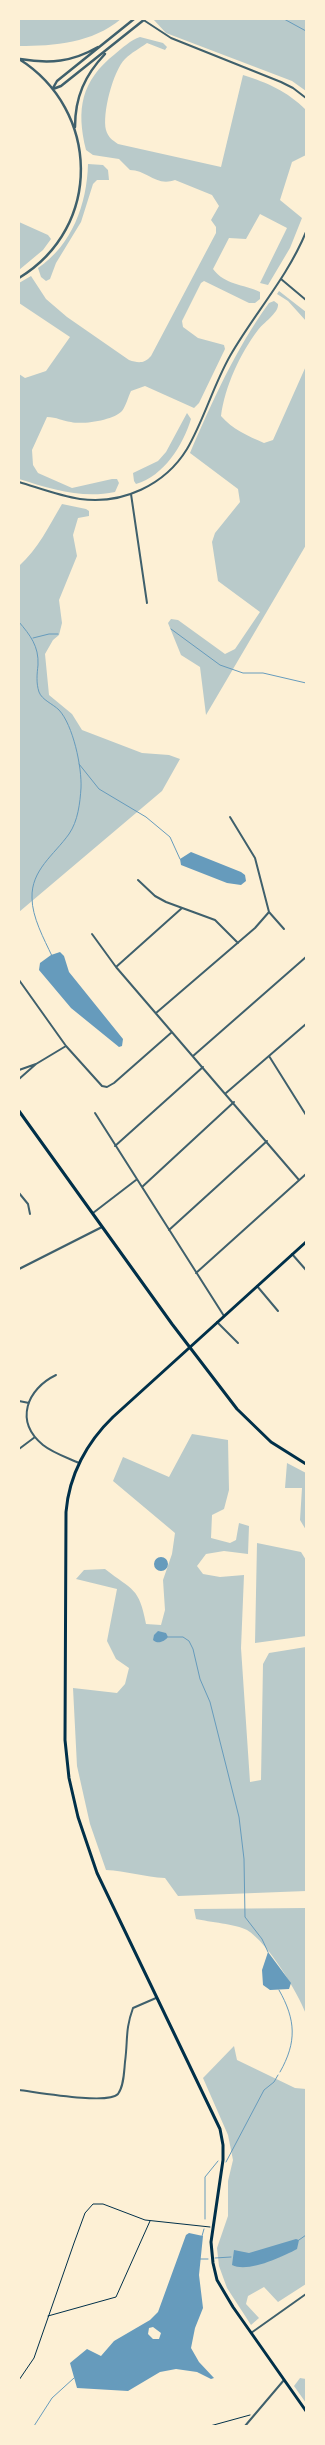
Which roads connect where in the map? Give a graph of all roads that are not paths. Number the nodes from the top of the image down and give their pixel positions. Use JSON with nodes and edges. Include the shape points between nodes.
{"nodes":[{"id":1,"x":134,"y":19,"type":"edge"},
{"id":2,"x":144,"y":19,"type":"edge"},
{"id":3,"x":105,"y":43,"type":"junction"},
{"id":4,"x":109,"y":49,"type":"junction"},
{"id":5,"x":19,"y":59,"type":"edge"},
{"id":6,"x":53,"y":88,"type":"junction"},
{"id":7,"x":306,"y":98,"type":"edge"},
{"id":8,"x":75,"y":130,"type":"junction"},
{"id":9,"x":306,"y":232,"type":"edge"},
{"id":10,"x":19,"y":278,"type":"edge"},
{"id":11,"x":281,"y":279,"type":"junction"},
{"id":12,"x":306,"y":300,"type":"edge"},
{"id":13,"x":19,"y":482,"type":"edge"},
{"id":14,"x":131,"y":494,"type":"junction"},
{"id":15,"x":147,"y":603,"type":"dead end"},
{"id":16,"x":230,"y":817,"type":"dead end"},
{"id":17,"x":138,"y":880,"type":"dead end"},
{"id":18,"x":182,"y":908,"type":"junction"},
{"id":19,"x":269,"y":912,"type":"junction"},
{"id":20,"x":284,"y":930,"type":"dead end"},
{"id":21,"x":92,"y":934,"type":"dead end"},
{"id":22,"x":238,"y":943,"type":"junction"},
{"id":23,"x":306,"y":957,"type":"edge"},
{"id":24,"x":116,"y":967,"type":"junction"},
{"id":25,"x":19,"y":980,"type":"edge"},
{"id":26,"x":156,"y":1014,"type":"junction"},
{"id":27,"x":306,"y":1024,"type":"edge"},
{"id":28,"x":172,"y":1032,"type":"junction"},
{"id":29,"x":66,"y":1046,"type":"junction"},
{"id":30,"x":193,"y":1056,"type":"junction"},
{"id":31,"x":269,"y":1056,"type":"junction"},
{"id":32,"x":36,"y":1064,"type":"junction"},
{"id":33,"x":203,"y":1067,"type":"junction"},
{"id":34,"x":19,"y":1070,"type":"edge"},
{"id":35,"x":19,"y":1079,"type":"edge"},
{"id":36,"x":226,"y":1093,"type":"junction"},
{"id":37,"x":234,"y":1102,"type":"junction"},
{"id":38,"x":19,"y":1111,"type":"edge"},
{"id":39,"x":95,"y":1113,"type":"dead end"},
{"id":40,"x":306,"y":1115,"type":"edge"},
{"id":41,"x":267,"y":1141,"type":"junction"},
{"id":42,"x":115,"y":1146,"type":"junction"},
{"id":43,"x":306,"y":1174,"type":"edge"},
{"id":44,"x":136,"y":1180,"type":"junction"},
{"id":45,"x":299,"y":1180,"type":"junction"},
{"id":46,"x":142,"y":1187,"type":"junction"},
{"id":47,"x":19,"y":1193,"type":"edge"},
{"id":48,"x":92,"y":1213,"type":"junction"},
{"id":49,"x":30,"y":1214,"type":"dead end"},
{"id":50,"x":103,"y":1227,"type":"junction"},
{"id":51,"x":168,"y":1230,"type":"junction"},
{"id":52,"x":306,"y":1242,"type":"edge"},
{"id":53,"x":292,"y":1254,"type":"junction"},
{"id":54,"x":19,"y":1269,"type":"edge"},
{"id":55,"x":306,"y":1270,"type":"edge"},
{"id":56,"x":196,"y":1273,"type":"junction"},
{"id":57,"x":257,"y":1286,"type":"junction"},
{"id":58,"x":278,"y":1311,"type":"dead end"},
{"id":59,"x":224,"y":1316,"type":"junction"},
{"id":60,"x":218,"y":1322,"type":"junction"},
{"id":61,"x":238,"y":1343,"type":"dead end"},
{"id":62,"x":190,"y":1347,"type":"junction"},
{"id":63,"x":56,"y":1375,"type":"dead end"},
{"id":64,"x":19,"y":1401,"type":"edge"},
{"id":65,"x":29,"y":1403,"type":"junction"},
{"id":66,"x":35,"y":1437,"type":"junction"},
{"id":67,"x":19,"y":1449,"type":"edge"},
{"id":68,"x":79,"y":1463,"type":"junction"},
{"id":69,"x":306,"y":1464,"type":"edge"},
{"id":70,"x":156,"y":1998,"type":"junction"},
{"id":71,"x":19,"y":2090,"type":"edge"},
{"id":72,"x":306,"y":2294,"type":"edge"},
{"id":73,"x":251,"y":2333,"type":"junction"},
{"id":74,"x":284,"y":2380,"type":"junction"},
{"id":75,"x":306,"y":2411,"type":"edge"},
{"id":76,"x":245,"y":2426,"type":"edge"}],
"edges":[{"from":1,"to":3,"type":"street"},
{"from":2,"to":4,"type":"street"},
{"from":2,"to":7,"type":"street","via":[[166,36],[281,82]]},
{"from":3,"to":5,"type":"street","via":[[83,55],[64,61]]},
{"from":3,"to":6,"type":"street","via":[[57,81]]},
{"from":4,"to":6,"type":"street","via":[[61,86]]},
{"from":4,"to":8,"type":"street","via":[[92,68],[82,87],[76,107]]},
{"from":5,"to":6,"type":"street","via":[[38,72]]},
{"from":6,"to":8,"type":"street","via":[[65,106]]},
{"from":8,"to":10,"type":"street","via":[[81,174],[74,211],[54,247],[36,266]]},
{"from":9,"to":11,"type":"street","via":[[294,259]]},
{"from":11,"to":12,"type":"street"},
{"from":11,"to":14,"type":"street","via":[[229,357],[182,456],[163,476]]},
{"from":13,"to":14,"type":"street","via":[[83,500],[111,499]]},
{"from":14,"to":15,"type":"street"},
{"from":16,"to":19,"type":"street","via":[[255,858]]},
{"from":17,"to":18,"type":"street","via":[[155,896]]},
{"from":18,"to":22,"type":"street","via":[[215,920]]},
{"from":18,"to":24,"type":"street"},
{"from":19,"to":20,"type":"street","via":[[275,916]]},
{"from":19,"to":22,"type":"street"},
{"from":21,"to":24,"type":"street"},
{"from":22,"to":26,"type":"street"},
{"from":23,"to":30,"type":"street"},
{"from":24,"to":26,"type":"street"},
{"from":25,"to":29,"type":"street"},
{"from":26,"to":28,"type":"street"},
{"from":27,"to":31,"type":"street"},
{"from":28,"to":29,"type":"street","via":[[107,1087],[99,1084]]},
{"from":28,"to":30,"type":"street"},
{"from":29,"to":32,"type":"street"},
{"from":30,"to":33,"type":"street"},
{"from":31,"to":36,"type":"street"},
{"from":31,"to":40,"type":"street"},
{"from":32,"to":34,"type":"street"},
{"from":32,"to":35,"type":"street"},
{"from":33,"to":36,"type":"street"},
{"from":33,"to":42,"type":"street"},
{"from":36,"to":37,"type":"street"},
{"from":37,"to":41,"type":"street"},
{"from":37,"to":46,"type":"street"},
{"from":38,"to":48,"type":"main road"},
{"from":39,"to":42,"type":"street"},
{"from":41,"to":45,"type":"street"},
{"from":41,"to":51,"type":"street"},
{"from":42,"to":44,"type":"street"},
{"from":43,"to":45,"type":"street"},
{"from":44,"to":46,"type":"street"},
{"from":44,"to":48,"type":"street"},
{"from":45,"to":56,"type":"street"},
{"from":46,"to":51,"type":"street"},
{"from":47,"to":49,"type":"street","via":[[28,1204]]},
{"from":48,"to":50,"type":"main road"},
{"from":50,"to":54,"type":"street"},
{"from":50,"to":62,"type":"main road"},
{"from":51,"to":56,"type":"street"},
{"from":52,"to":53,"type":"main road"},
{"from":53,"to":55,"type":"street"},
{"from":53,"to":57,"type":"main road"},
{"from":56,"to":59,"type":"street"},
{"from":57,"to":58,"type":"street"},
{"from":57,"to":59,"type":"main road"},
{"from":59,"to":60,"type":"main road"},
{"from":60,"to":61,"type":"street"},
{"from":60,"to":62,"type":"main road"},
{"from":62,"to":68,"type":"main road","via":[[105,1425]]},
{"from":62,"to":69,"type":"main road","via":[[226,1396],[254,1428],[283,1451]]},
{"from":63,"to":65,"type":"street","via":[[38,1386]]},
{"from":64,"to":65,"type":"street"},
{"from":65,"to":66,"type":"street","via":[[28,1420]]},
{"from":66,"to":67,"type":"street"},
{"from":66,"to":68,"type":"street","via":[[46,1447]]},
{"from":68,"to":70,"type":"main road","via":[[70,1488],[66,1512],[65,1702],[69,1778],[89,1853]]},
{"from":70,"to":71,"type":"street","via":[[133,2008],[126,2026],[126,2060],[122,2087],[117,2095],[111,2099]]},
{"from":70,"to":73,"type":"main road","via":[[213,2111],[222,2137],[223,2160],[212,2228],[211,2254],[217,2280]]},
{"from":72,"to":73,"type":"street"},
{"from":73,"to":74,"type":"main road"},
{"from":74,"to":75,"type":"main road"},
{"from":74,"to":76,"type":"street"}]}
